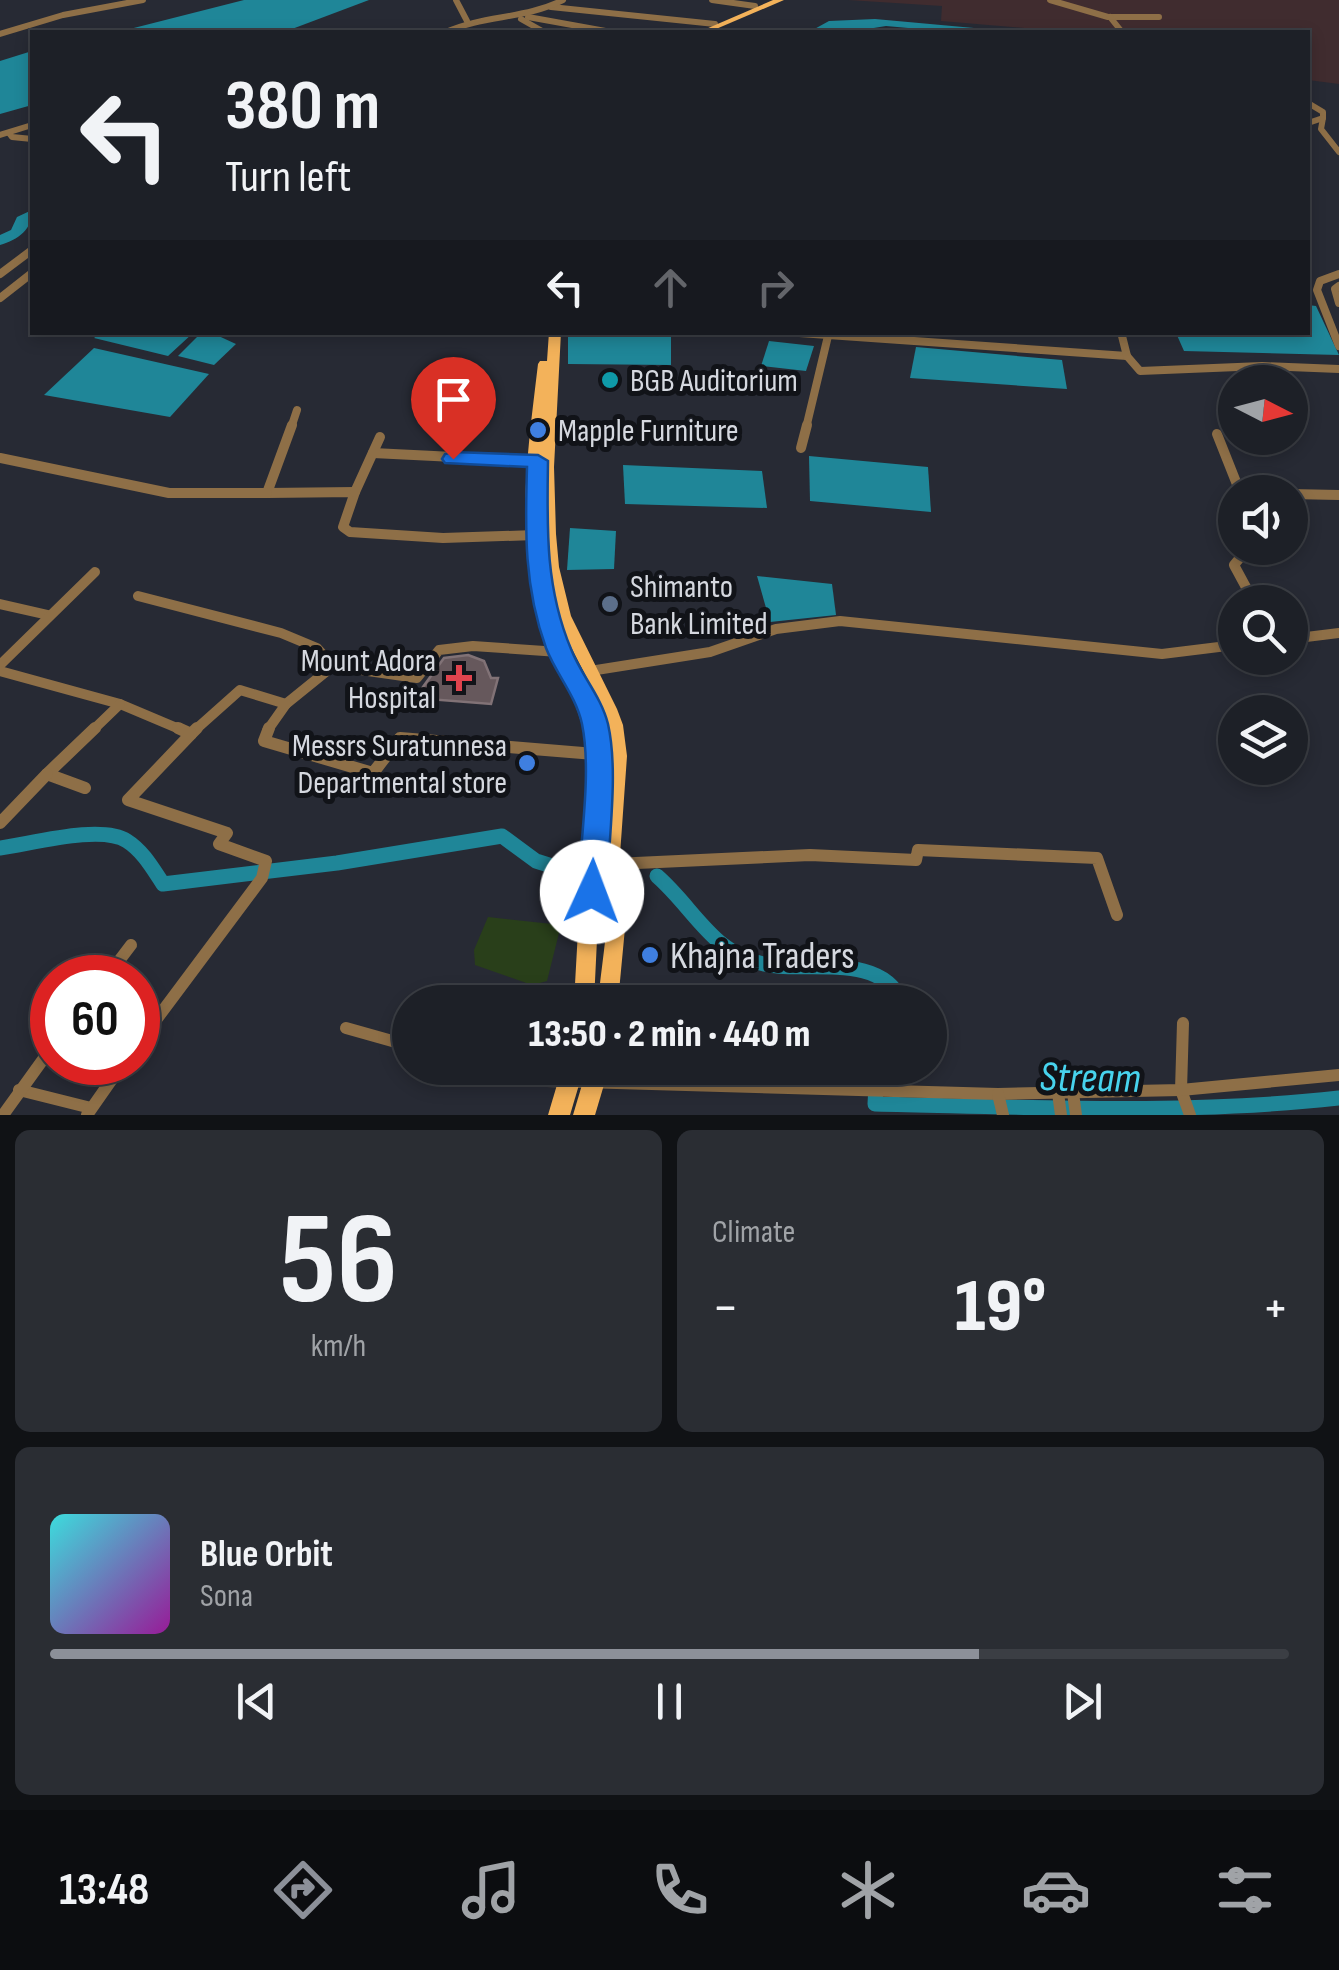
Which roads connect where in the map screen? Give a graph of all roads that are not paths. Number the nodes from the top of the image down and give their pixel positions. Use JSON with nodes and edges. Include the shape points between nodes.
{"nodes":[{"id":1,"x":143,"y":0,"type":"edge"},
{"id":2,"x":456,"y":0,"type":"edge"},
{"id":3,"x":563,"y":0,"type":"edge"},
{"id":4,"x":712,"y":0,"type":"edge"},
{"id":5,"x":770,"y":0,"type":"edge"},
{"id":6,"x":780,"y":0,"type":"edge"},
{"id":7,"x":1050,"y":0,"type":"edge"},
{"id":8,"x":754,"y":6,"type":"junction"},
{"id":9,"x":552,"y":7,"type":"junction"},
{"id":10,"x":1110,"y":17,"type":"junction"},
{"id":11,"x":1159,"y":17,"type":"dead end"},
{"id":12,"x":524,"y":18,"type":"junction"},
{"id":13,"x":468,"y":21,"type":"junction"},
{"id":14,"x":715,"y":24,"type":"junction"},
{"id":15,"x":450,"y":30,"type":"edge"},
{"id":16,"x":541,"y":30,"type":"edge"},
{"id":17,"x":599,"y":30,"type":"edge"},
{"id":18,"x":699,"y":30,"type":"edge"},
{"id":19,"x":708,"y":30,"type":"edge"},
{"id":20,"x":1120,"y":30,"type":"edge"},
{"id":21,"x":0,"y":34,"type":"edge"},
{"id":22,"x":1310,"y":104,"type":"edge"},
{"id":23,"x":1323,"y":118,"type":"junction"},
{"id":24,"x":1310,"y":122,"type":"edge"},
{"id":25,"x":30,"y":127,"type":"edge"},
{"id":26,"x":4,"y":134,"type":"edge"},
{"id":27,"x":30,"y":139,"type":"edge"},
{"id":28,"x":1339,"y":152,"type":"edge"},
{"id":29,"x":30,"y":252,"type":"edge"},
{"id":30,"x":0,"y":274,"type":"edge"},
{"id":31,"x":1339,"y":274,"type":"edge"},
{"id":32,"x":30,"y":275,"type":"edge"},
{"id":33,"x":1339,"y":286,"type":"edge"},
{"id":34,"x":0,"y":298,"type":"edge"},
{"id":35,"x":1339,"y":303,"type":"edge"},
{"id":36,"x":551,"y":335,"type":"edge"},
{"id":37,"x":551,"y":335,"type":"edge"},
{"id":38,"x":817,"y":335,"type":"edge"},
{"id":39,"x":1122,"y":335,"type":"edge"},
{"id":40,"x":828,"y":336,"type":"junction"},
{"id":41,"x":902,"y":336,"type":"edge"},
{"id":42,"x":1339,"y":346,"type":"edge"},
{"id":43,"x":1126,"y":356,"type":"junction"},
{"id":44,"x":1339,"y":370,"type":"edge"},
{"id":45,"x":297,"y":410,"type":"dead end"},
{"id":46,"x":380,"y":437,"type":"dead end"},
{"id":47,"x":800,"y":448,"type":"dead end"},
{"id":48,"x":373,"y":453,"type":"junction"},
{"id":49,"x":0,"y":458,"type":"edge"},
{"id":50,"x":538,"y":461,"type":"junction"},
{"id":51,"x":355,"y":492,"type":"junction"},
{"id":52,"x":267,"y":493,"type":"junction"},
{"id":53,"x":1308,"y":494,"type":"edge"},
{"id":54,"x":1339,"y":495,"type":"edge"},
{"id":55,"x":536,"y":535,"type":"junction"},
{"id":56,"x":95,"y":572,"type":"dead end"},
{"id":57,"x":138,"y":596,"type":"dead end"},
{"id":58,"x":0,"y":604,"type":"edge"},
{"id":59,"x":48,"y":615,"type":"junction"},
{"id":60,"x":1339,"y":633,"type":"edge"},
{"id":61,"x":1308,"y":636,"type":"edge"},
{"id":62,"x":1218,"y":648,"type":"edge"},
{"id":63,"x":560,"y":652,"type":"junction"},
{"id":64,"x":333,"y":666,"type":"junction"},
{"id":65,"x":0,"y":668,"type":"edge"},
{"id":66,"x":590,"y":671,"type":"junction"},
{"id":67,"x":120,"y":704,"type":"junction"},
{"id":68,"x":286,"y":704,"type":"junction"},
{"id":69,"x":191,"y":734,"type":"junction"},
{"id":70,"x":598,"y":752,"type":"junction"},
{"id":71,"x":619,"y":756,"type":"junction"},
{"id":72,"x":47,"y":774,"type":"junction"},
{"id":73,"x":85,"y":788,"type":"dead end"},
{"id":74,"x":0,"y":823,"type":"edge"},
{"id":75,"x":615,"y":864,"type":"junction"},
{"id":76,"x":593,"y":865,"type":"junction"},
{"id":77,"x":1117,"y":915,"type":"dead end"},
{"id":78,"x":131,"y":945,"type":"dead end"},
{"id":79,"x":123,"y":955,"type":"edge"},
{"id":80,"x":585,"y":985,"type":"edge"},
{"id":81,"x":609,"y":985,"type":"edge"},
{"id":82,"x":160,"y":1015,"type":"edge"},
{"id":83,"x":1183,"y":1023,"type":"dead end"},
{"id":84,"x":346,"y":1028,"type":"dead end"},
{"id":85,"x":392,"y":1041,"type":"edge"},
{"id":86,"x":1339,"y":1075,"type":"edge"},
{"id":87,"x":30,"y":1077,"type":"edge"},
{"id":88,"x":108,"y":1085,"type":"edge"},
{"id":89,"x":568,"y":1085,"type":"edge"},
{"id":90,"x":594,"y":1085,"type":"edge"},
{"id":91,"x":767,"y":1085,"type":"edge"},
{"id":92,"x":20,"y":1090,"type":"junction"},
{"id":93,"x":1182,"y":1090,"type":"junction"},
{"id":94,"x":1066,"y":1093,"type":"junction"},
{"id":95,"x":998,"y":1095,"type":"junction"},
{"id":96,"x":89,"y":1112,"type":"edge"},
{"id":97,"x":3,"y":1115,"type":"edge"},
{"id":98,"x":559,"y":1115,"type":"edge"},
{"id":99,"x":584,"y":1115,"type":"edge"},
{"id":100,"x":1003,"y":1115,"type":"edge"},
{"id":101,"x":1061,"y":1115,"type":"edge"},
{"id":102,"x":1076,"y":1115,"type":"edge"},
{"id":103,"x":1190,"y":1115,"type":"edge"}],
"edges":[{"from":1,"to":21,"type":"street"},
{"from":2,"to":13,"type":"street"},
{"from":3,"to":9,"type":"street"},
{"from":4,"to":8,"type":"street"},
{"from":5,"to":8,"type":"main road"},
{"from":6,"to":19,"type":"main road"},
{"from":7,"to":10,"type":"street"},
{"from":8,"to":14,"type":"main road"},
{"from":9,"to":12,"type":"street"},
{"from":9,"to":14,"type":"street"},
{"from":10,"to":11,"type":"street"},
{"from":10,"to":20,"type":"street"},
{"from":12,"to":13,"type":"street"},
{"from":12,"to":16,"type":"street"},
{"from":12,"to":17,"type":"street"},
{"from":13,"to":15,"type":"street"},
{"from":14,"to":18,"type":"main road"},
{"from":22,"to":23,"type":"street"},
{"from":23,"to":24,"type":"street"},
{"from":23,"to":28,"type":"street","via":[[1322,128]]},
{"from":25,"to":26,"type":"street"},
{"from":26,"to":27,"type":"street"},
{"from":29,"to":30,"type":"street"},
{"from":31,"to":42,"type":"street","via":[[1320,281],[1316,290]]},
{"from":32,"to":34,"type":"street"},
{"from":33,"to":35,"type":"street"},
{"from":36,"to":50,"type":"main road"},
{"from":37,"to":66,"type":"main road","via":[[547,536],[558,599]]},
{"from":38,"to":40,"type":"street"},
{"from":39,"to":43,"type":"street"},
{"from":40,"to":41,"type":"street"},
{"from":40,"to":47,"type":"street"},
{"from":41,"to":43,"type":"street"},
{"from":43,"to":44,"type":"street","via":[[1140,371],[1154,372]]},
{"from":45,"to":52,"type":"street"},
{"from":46,"to":48,"type":"street"},
{"from":48,"to":50,"type":"street"},
{"from":48,"to":51,"type":"street"},
{"from":49,"to":52,"type":"street","via":[[169,493]]},
{"from":50,"to":55,"type":"main road"},
{"from":51,"to":52,"type":"street"},
{"from":51,"to":55,"type":"street","via":[[343,527],[350,532]]},
{"from":53,"to":54,"type":"street"},
{"from":55,"to":63,"type":"main road","via":[[542,599]]},
{"from":56,"to":59,"type":"street"},
{"from":57,"to":64,"type":"street","via":[[281,632],[317,648]]},
{"from":58,"to":59,"type":"street"},
{"from":59,"to":65,"type":"street"},
{"from":60,"to":61,"type":"street"},
{"from":62,"to":66,"type":"street","via":[[1162,654],[840,621]]},
{"from":63,"to":64,"type":"street","via":[[439,650],[417,678]]},
{"from":63,"to":70,"type":"main road","via":[[594,723]]},
{"from":64,"to":68,"type":"street"},
{"from":65,"to":67,"type":"street"},
{"from":66,"to":71,"type":"main road"},
{"from":67,"to":69,"type":"street"},
{"from":67,"to":72,"type":"street"},
{"from":68,"to":69,"type":"street","via":[[244,689]]},
{"from":68,"to":70,"type":"street","via":[[264,741],[374,774],[400,738]]},
{"from":69,"to":82,"type":"street","via":[[128,800],[227,833],[219,844],[266,863],[262,878]]},
{"from":70,"to":71,"type":"street"},
{"from":70,"to":76,"type":"main road"},
{"from":71,"to":75,"type":"main road"},
{"from":72,"to":73,"type":"street"},
{"from":72,"to":74,"type":"street"},
{"from":75,"to":76,"type":"street"},
{"from":75,"to":77,"type":"street","via":[[810,856],[916,860],[918,850],[1097,858]]},
{"from":75,"to":81,"type":"main road"},
{"from":76,"to":80,"type":"main road"},
{"from":78,"to":79,"type":"street"},
{"from":83,"to":93,"type":"street"},
{"from":84,"to":85,"type":"street"},
{"from":86,"to":93,"type":"street"},
{"from":87,"to":92,"type":"street"},
{"from":88,"to":96,"type":"street"},
{"from":89,"to":98,"type":"main road"},
{"from":90,"to":99,"type":"main road"},
{"from":91,"to":95,"type":"street"},
{"from":92,"to":96,"type":"street"},
{"from":92,"to":97,"type":"street"},
{"from":93,"to":94,"type":"street"},
{"from":93,"to":103,"type":"street"},
{"from":94,"to":95,"type":"street"},
{"from":94,"to":101,"type":"street"},
{"from":94,"to":102,"type":"street"},
{"from":95,"to":100,"type":"street"}]}
